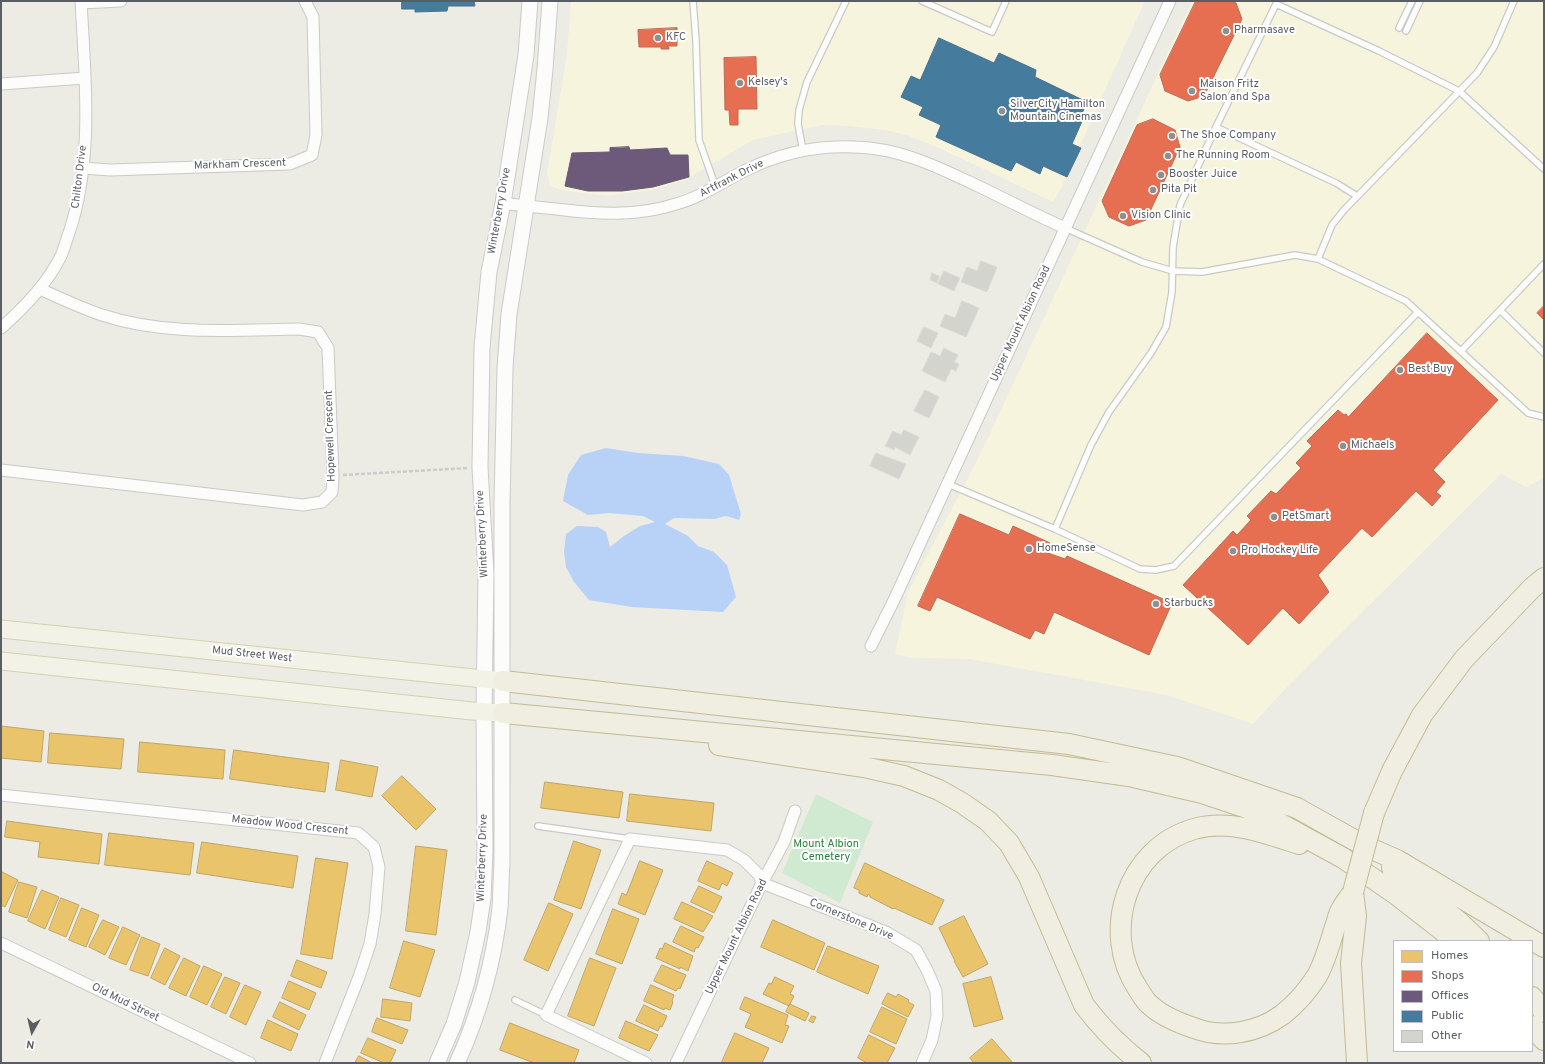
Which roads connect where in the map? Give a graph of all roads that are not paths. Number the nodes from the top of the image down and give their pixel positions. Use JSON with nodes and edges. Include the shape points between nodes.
{"nodes":[{"id":1,"x":121,"y":1,"type":"edge"},
{"id":2,"x":305,"y":1,"type":"edge"},
{"id":3,"x":530,"y":1,"type":"edge"},
{"id":4,"x":550,"y":1,"type":"edge"},
{"id":5,"x":693,"y":1,"type":"edge"},
{"id":6,"x":846,"y":1,"type":"edge"},
{"id":7,"x":922,"y":1,"type":"edge"},
{"id":8,"x":1006,"y":1,"type":"edge"},
{"id":9,"x":1170,"y":1,"type":"edge"},
{"id":10,"x":1412,"y":1,"type":"edge"},
{"id":11,"x":1420,"y":1,"type":"edge"},
{"id":12,"x":1514,"y":1,"type":"edge"},
{"id":13,"x":81,"y":2,"type":"edge"},
{"id":14,"x":1399,"y":28,"type":"dead end"},
{"id":15,"x":1406,"y":31,"type":"dead end"},
{"id":16,"x":85,"y":78,"type":"junction"},
{"id":17,"x":1,"y":84,"type":"edge"},
{"id":18,"x":1459,"y":90,"type":"junction"},
{"id":19,"x":1216,"y":127,"type":"junction"},
{"id":20,"x":803,"y":151,"type":"junction"},
{"id":21,"x":83,"y":168,"type":"junction"},
{"id":22,"x":1544,"y":169,"type":"edge"},
{"id":23,"x":716,"y":188,"type":"junction"},
{"id":24,"x":1357,"y":196,"type":"junction"},
{"id":25,"x":502,"y":203,"type":"junction"},
{"id":26,"x":525,"y":207,"type":"junction"},
{"id":27,"x":1065,"y":228,"type":"junction"},
{"id":28,"x":1318,"y":259,"type":"junction"},
{"id":29,"x":1544,"y":264,"type":"edge"},
{"id":30,"x":1172,"y":271,"type":"junction"},
{"id":31,"x":40,"y":289,"type":"junction"},
{"id":32,"x":1500,"y":310,"type":"junction"},
{"id":33,"x":1418,"y":312,"type":"junction"},
{"id":34,"x":1,"y":328,"type":"edge"},
{"id":35,"x":1461,"y":352,"type":"junction"},
{"id":36,"x":1544,"y":353,"type":"edge"},
{"id":37,"x":1544,"y":417,"type":"edge"},
{"id":38,"x":1,"y":470,"type":"edge"},
{"id":39,"x":948,"y":484,"type":"junction"},
{"id":40,"x":1055,"y":528,"type":"junction"},
{"id":41,"x":1544,"y":578,"type":"edge"},
{"id":42,"x":1,"y":629,"type":"edge"},
{"id":43,"x":871,"y":646,"type":"dead end"},
{"id":44,"x":1,"y":661,"type":"edge"},
{"id":45,"x":494,"y":680,"type":"junction"},
{"id":46,"x":493,"y":713,"type":"junction"},
{"id":47,"x":609,"y":723,"type":"junction"},
{"id":48,"x":1,"y":795,"type":"edge"},
{"id":49,"x":795,"y":811,"type":"dead end"},
{"id":50,"x":538,"y":826,"type":"dead end"},
{"id":51,"x":630,"y":839,"type":"junction"},
{"id":52,"x":1365,"y":846,"type":"junction"},
{"id":53,"x":1342,"y":858,"type":"junction"},
{"id":54,"x":762,"y":883,"type":"junction"},
{"id":55,"x":1353,"y":892,"type":"junction"},
{"id":56,"x":1455,"y":940,"type":"edge"},
{"id":57,"x":1478,"y":940,"type":"edge"},
{"id":58,"x":1532,"y":940,"type":"edge"},
{"id":59,"x":1533,"y":940,"type":"edge"},
{"id":60,"x":1,"y":943,"type":"edge"},
{"id":61,"x":1544,"y":947,"type":"edge"},
{"id":62,"x":1533,"y":998,"type":"edge"},
{"id":63,"x":515,"y":1000,"type":"dead end"},
{"id":64,"x":1544,"y":1012,"type":"edge"},
{"id":65,"x":546,"y":1015,"type":"junction"},
{"id":66,"x":1533,"y":1027,"type":"edge"},
{"id":67,"x":1544,"y":1040,"type":"edge"},
{"id":68,"x":250,"y":1063,"type":"edge"},
{"id":69,"x":325,"y":1063,"type":"edge"},
{"id":70,"x":437,"y":1063,"type":"edge"},
{"id":71,"x":457,"y":1063,"type":"edge"},
{"id":72,"x":646,"y":1063,"type":"edge"},
{"id":73,"x":676,"y":1063,"type":"edge"},
{"id":74,"x":922,"y":1063,"type":"edge"},
{"id":75,"x":1141,"y":1063,"type":"edge"},
{"id":76,"x":1357,"y":1063,"type":"edge"}],
"edges":[{"from":1,"to":13,"type":"street"},
{"from":2,"to":21,"type":"street","name":"Markham Crescent","via":[[313,17],[316,135],[312,155],[290,164],[110,170]]},
{"from":3,"to":25,"type":"street","name":"Winterberry Drive","via":[[526,55]]},
{"from":4,"to":26,"type":"street","name":"Winterberry Drive","via":[[540,118]]},
{"from":5,"to":23,"type":"lane","via":[[699,140]]},
{"from":6,"to":20,"type":"lane","via":[[808,82],[799,110],[798,124]]},
{"from":7,"to":8,"type":"lane","via":[[992,32]]},
{"from":9,"to":27,"type":"street","name":"Upper Mount Albion Road"},
{"from":10,"to":14,"type":"lane"},
{"from":11,"to":15,"type":"lane"},
{"from":12,"to":18,"type":"lane","via":[[1494,47],[1477,73]]},
{"from":13,"to":16,"type":"street","name":"Chilton Drive"},
{"from":16,"to":17,"type":"street"},
{"from":16,"to":21,"type":"street","name":"Chilton Drive"},
{"from":18,"to":19,"type":"lane","via":[[1276,4]]},
{"from":18,"to":22,"type":"lane"},
{"from":18,"to":24,"type":"lane"},
{"from":19,"to":24,"type":"lane","via":[[1336,183]]},
{"from":19,"to":30,"type":"lane","via":[[1180,205]]},
{"from":20,"to":23,"type":"street","name":"Artfrank Drive","via":[[774,158]]},
{"from":20,"to":27,"type":"street","name":"Artfrank Drive","via":[[856,147],[905,155],[936,166]]},
{"from":21,"to":31,"type":"street","name":"Chilton Drive","via":[[76,213],[61,256]]},
{"from":23,"to":26,"type":"street","name":"Artfrank Drive","via":[[676,205],[633,213],[596,214]]},
{"from":24,"to":28,"type":"lane","via":[[1332,226]]},
{"from":25,"to":26,"type":"street","name":"Artfrank Drive"},
{"from":25,"to":45,"type":"street","name":"Winterberry Drive","via":[[490,272],[482,347],[480,467]]},
{"from":26,"to":45,"type":"street","name":"Winterberry Drive","via":[[509,314],[505,368]]},
{"from":27,"to":30,"type":"lane","via":[[1142,262]]},
{"from":27,"to":39,"type":"street","name":"Upper Mount Albion Road"},
{"from":28,"to":30,"type":"lane","via":[[1295,255],[1202,272]]},
{"from":28,"to":33,"type":"lane","via":[[1406,301]]},
{"from":29,"to":32,"type":"lane"},
{"from":30,"to":40,"type":"lane","via":[[1172,292],[1166,327],[1151,353],[1109,412],[1091,445]]},
{"from":31,"to":34,"type":"street","name":"Chilton Drive"},
{"from":31,"to":38,"type":"street","name":"Hopewell Crescent","via":[[102,315],[148,325],[183,330],[299,329],[318,332],[328,348],[332,492],[322,502],[303,505]]},
{"from":32,"to":35,"type":"lane"},
{"from":32,"to":36,"type":"lane"},
{"from":33,"to":35,"type":"lane"},
{"from":33,"to":40,"type":"lane","via":[[1174,566],[1156,570],[1140,569]]},
{"from":35,"to":37,"type":"lane","via":[[1528,413]]},
{"from":39,"to":40,"type":"lane"},
{"from":39,"to":43,"type":"street","name":"Upper Mount Albion Road"},
{"from":41,"to":55,"type":"highway","bridge":true,"via":[[1464,659],[1422,716],[1392,772],[1374,813]]},
{"from":42,"to":45,"type":"main road","name":"Mud Street West"},
{"from":44,"to":46,"type":"main road"},
{"from":45,"to":46,"type":"street","name":"Winterberry Drive"},
{"from":45,"to":52,"type":"highway","via":[[1069,744],[1185,769],[1297,808]]},
{"from":46,"to":47,"type":"highway"},
{"from":46,"to":70,"type":"street","name":"Winterberry Drive","via":[[483,898],[478,932],[454,1024]]},
{"from":46,"to":71,"type":"street","name":"Winterberry Drive","via":[[502,862],[500,907],[487,978],[466,1044]]},
{"from":47,"to":53,"type":"highway","via":[[1044,764],[1129,776],[1202,793],[1259,812]]},
{"from":47,"to":75,"type":"highway","via":[[733,748],[864,767],[904,776],[939,790],[962,803],[988,821],[1009,843],[1029,877],[1084,1005],[1118,1045]]},
{"from":48,"to":69,"type":"street","name":"Meadow Wood Crescent","via":[[358,833],[374,846],[379,867],[370,944]]},
{"from":49,"to":54,"type":"street","name":"Upper Mount Albion Road","via":[[784,842]]},
{"from":50,"to":51,"type":"lane"},
{"from":51,"to":54,"type":"street","via":[[727,850],[744,860],[759,875]]},
{"from":51,"to":65,"type":"street"},
{"from":52,"to":57,"type":"highway"},
{"from":52,"to":58,"type":"highway","via":[[1398,860]]},
{"from":53,"to":55,"type":"highway","via":[[1255,830],[1234,826],[1212,826],[1179,835],[1160,846],[1141,866],[1129,887],[1122,910],[1120,931],[1122,950],[1130,976],[1148,1004],[1167,1017],[1206,1033],[1242,1032],[1267,1024],[1283,1014],[1317,976],[1341,911]]},
{"from":53,"to":56,"type":"highway","via":[[1397,895]]},
{"from":54,"to":73,"type":"street","name":"Upper Mount Albion Road"},
{"from":54,"to":74,"type":"street","name":"Cornerstone Drive","via":[[886,932],[916,950],[936,991],[937,1016],[932,1040]]},
{"from":55,"to":76,"type":"highway","via":[[1356,916],[1351,963]]},
{"from":59,"to":61,"type":"highway"},
{"from":60,"to":68,"type":"street","name":"Old Mud Street"},
{"from":62,"to":64,"type":"highway"},
{"from":63,"to":65,"type":"lane"},
{"from":65,"to":72,"type":"street"},
{"from":66,"to":67,"type":"highway"}]}
